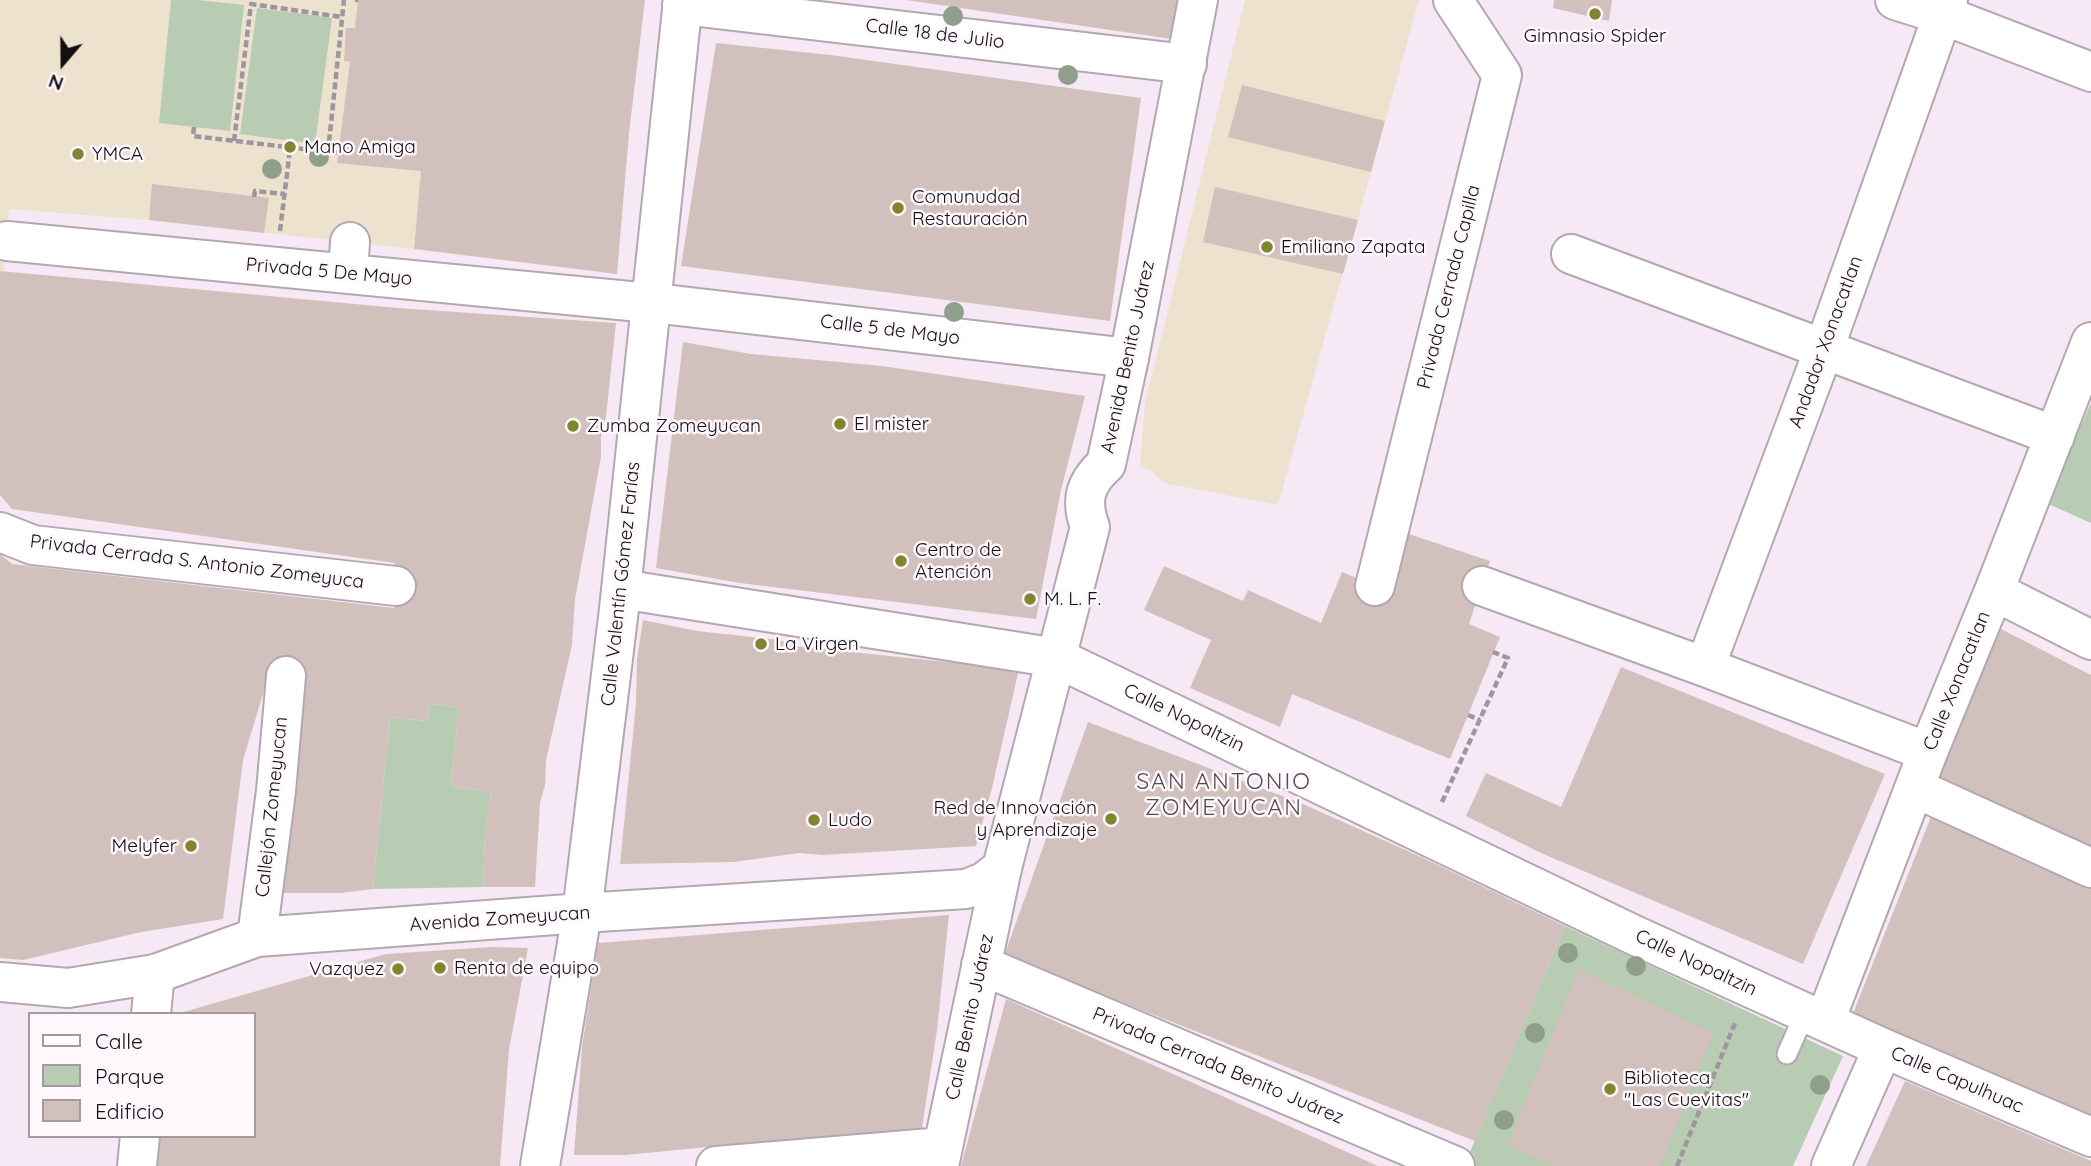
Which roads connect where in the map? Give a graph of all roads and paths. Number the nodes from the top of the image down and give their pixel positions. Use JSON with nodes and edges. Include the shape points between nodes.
{"nodes":[{"id":1,"x":344,"y":0,"type":"edge"},
{"id":2,"x":1198,"y":0,"type":"edge"},
{"id":3,"x":1453,"y":0,"type":"edge"},
{"id":4,"x":1895,"y":0,"type":"edge"},
{"id":5,"x":683,"y":2,"type":"edge"},
{"id":6,"x":1945,"y":8,"type":"edge"},
{"id":7,"x":342,"y":17,"type":"junction"},
{"id":8,"x":1187,"y":64,"type":"junction"},
{"id":9,"x":2091,"y":72,"type":"edge"},
{"id":10,"x":194,"y":127,"type":"dead end"},
{"id":11,"x":234,"y":141,"type":"junction"},
{"id":12,"x":291,"y":145,"type":"junction"},
{"id":13,"x":328,"y":152,"type":"junction"},
{"id":14,"x":338,"y":153,"type":"dead end"},
{"id":15,"x":285,"y":194,"type":"junction"},
{"id":16,"x":254,"y":197,"type":"dead end"},
{"id":17,"x":280,"y":234,"type":"dead end"},
{"id":18,"x":7,"y":241,"type":"dead end"},
{"id":19,"x":1571,"y":254,"type":"dead end"},
{"id":20,"x":651,"y":303,"type":"junction"},
{"id":21,"x":2091,"y":342,"type":"edge"},
{"id":22,"x":1824,"y":349,"type":"junction"},
{"id":23,"x":1129,"y":358,"type":"junction"},
{"id":24,"x":2055,"y":436,"type":"junction"},
{"id":25,"x":0,"y":531,"type":"edge"},
{"id":26,"x":396,"y":586,"type":"dead end"},
{"id":27,"x":1376,"y":586,"type":"dead end"},
{"id":28,"x":1482,"y":586,"type":"dead end"},
{"id":29,"x":621,"y":589,"type":"junction"},
{"id":30,"x":1994,"y":591,"type":"junction"},
{"id":31,"x":2091,"y":640,"type":"edge"},
{"id":32,"x":1493,"y":652,"type":"dead end"},
{"id":33,"x":1057,"y":658,"type":"junction"},
{"id":34,"x":1705,"y":667,"type":"junction"},
{"id":35,"x":286,"y":676,"type":"dead end"},
{"id":36,"x":1468,"y":715,"type":"dead end"},
{"id":37,"x":1480,"y":720,"type":"junction"},
{"id":38,"x":1928,"y":752,"type":"junction"},
{"id":39,"x":1915,"y":788,"type":"junction"},
{"id":40,"x":1441,"y":803,"type":"dead end"},
{"id":41,"x":1002,"y":868,"type":"junction"},
{"id":42,"x":2091,"y":868,"type":"edge"},
{"id":43,"x":582,"y":913,"type":"junction"},
{"id":44,"x":257,"y":937,"type":"junction"},
{"id":45,"x":981,"y":965,"type":"junction"},
{"id":46,"x":155,"y":974,"type":"junction"},
{"id":47,"x":0,"y":982,"type":"edge"},
{"id":48,"x":151,"y":1012,"type":"edge"},
{"id":49,"x":1815,"y":1017,"type":"junction"},
{"id":50,"x":1748,"y":1026,"type":"dead end"},
{"id":51,"x":1883,"y":1048,"type":"junction"},
{"id":52,"x":1787,"y":1054,"type":"dead end"},
{"id":53,"x":2091,"y":1137,"type":"edge"},
{"id":54,"x":140,"y":1138,"type":"edge"},
{"id":55,"x":941,"y":1157,"type":"edge"},
{"id":56,"x":137,"y":1166,"type":"edge"},
{"id":57,"x":540,"y":1166,"type":"edge"},
{"id":58,"x":716,"y":1166,"type":"edge"},
{"id":59,"x":1455,"y":1166,"type":"edge"},
{"id":60,"x":1677,"y":1166,"type":"edge"},
{"id":61,"x":1831,"y":1166,"type":"edge"}],
"edges":[{"from":1,"to":7,"type":"path"},
{"from":2,"to":8,"type":"street","name":"Avenida Benito Juárez"},
{"from":3,"to":27,"type":"street","name":"Privada Cerrada Capilla","via":[[1502,75]]},
{"from":4,"to":6,"type":"street"},
{"from":5,"to":8,"type":"street","name":"Calle 18 de Julio"},
{"from":5,"to":20,"type":"street","name":"Calle Valentín Gómez Farías"},
{"from":6,"to":9,"type":"street"},
{"from":6,"to":22,"type":"street","name":"Andador Xonacatlan"},
{"from":7,"to":11,"type":"path","via":[[251,4]]},
{"from":7,"to":13,"type":"path"},
{"from":8,"to":23,"type":"street","name":"Avenida Benito Juárez"},
{"from":10,"to":11,"type":"path","via":[[193,136]]},
{"from":11,"to":12,"type":"path"},
{"from":12,"to":13,"type":"path"},
{"from":12,"to":15,"type":"path"},
{"from":13,"to":14,"type":"path"},
{"from":15,"to":16,"type":"path","via":[[254,191]]},
{"from":15,"to":17,"type":"path"},
{"from":18,"to":20,"type":"street","name":"Privada 5 De Mayo","via":[[349,257]]},
{"from":19,"to":22,"type":"street"},
{"from":20,"to":23,"type":"street","name":"Calle 5 de Mayo"},
{"from":20,"to":29,"type":"street","name":"Calle Valentín Gómez Farías"},
{"from":21,"to":24,"type":"street","name":"Calle Xonacatlan"},
{"from":22,"to":24,"type":"street"},
{"from":22,"to":34,"type":"street","name":"Andador Xonacatlan"},
{"from":23,"to":33,"type":"street","name":"Avenida Benito Juárez","via":[[1106,464],[1093,476],[1085,495],[1090,527]]},
{"from":24,"to":30,"type":"street","name":"Calle Xonacatlan"},
{"from":25,"to":26,"type":"street","name":"Privada Cerrada S. Antonio Zomeyuca","via":[[33,545]]},
{"from":28,"to":34,"type":"street"},
{"from":29,"to":33,"type":"street","name":"Calle Nopaltzin"},
{"from":29,"to":43,"type":"street","name":"Calle Valentín Gómez Farías"},
{"from":30,"to":31,"type":"street"},
{"from":30,"to":38,"type":"street","name":"Calle Xonacatlan"},
{"from":32,"to":37,"type":"path","via":[[1508,658]]},
{"from":33,"to":41,"type":"street","name":"Avenida Benito Juárez"},
{"from":33,"to":49,"type":"street","name":"Calle Nopaltzin","via":[[1572,906]]},
{"from":34,"to":38,"type":"street"},
{"from":35,"to":44,"type":"street","name":"Callejón Zomeyucan"},
{"from":36,"to":37,"type":"path"},
{"from":37,"to":40,"type":"path"},
{"from":38,"to":39,"type":"street","name":"Calle Xonacatlan"},
{"from":39,"to":42,"type":"street"},
{"from":39,"to":49,"type":"street","name":"Calle Xonacatlan"},
{"from":41,"to":43,"type":"street","name":"Avenida Zomeyucan","via":[[965,889]]},
{"from":41,"to":45,"type":"street","name":"Calle Benito Juárez"},
{"from":43,"to":44,"type":"street","name":"Avenida Zomeyucan"},
{"from":43,"to":57,"type":"street","name":"Calle Valentín Gómez Farías"},
{"from":44,"to":46,"type":"street","name":"Avenida Zomeyucan"},
{"from":45,"to":55,"type":"street","name":"Calle Benito Juárez"},
{"from":45,"to":59,"type":"street","name":"Privada Cerrada Benito Juárez"},
{"from":46,"to":47,"type":"street","name":"Avenida Zomeyucan","via":[[68,988]]},
{"from":46,"to":48,"type":"street"},
{"from":49,"to":51,"type":"street","name":"Calle Capulhuac"},
{"from":49,"to":52,"type":"lane"},
{"from":50,"to":60,"type":"path","via":[[1736,1021]]},
{"from":51,"to":53,"type":"street","name":"Calle Capulhuac"},
{"from":51,"to":61,"type":"street"},
{"from":54,"to":56,"type":"street"},
{"from":55,"to":58,"type":"street"}]}
